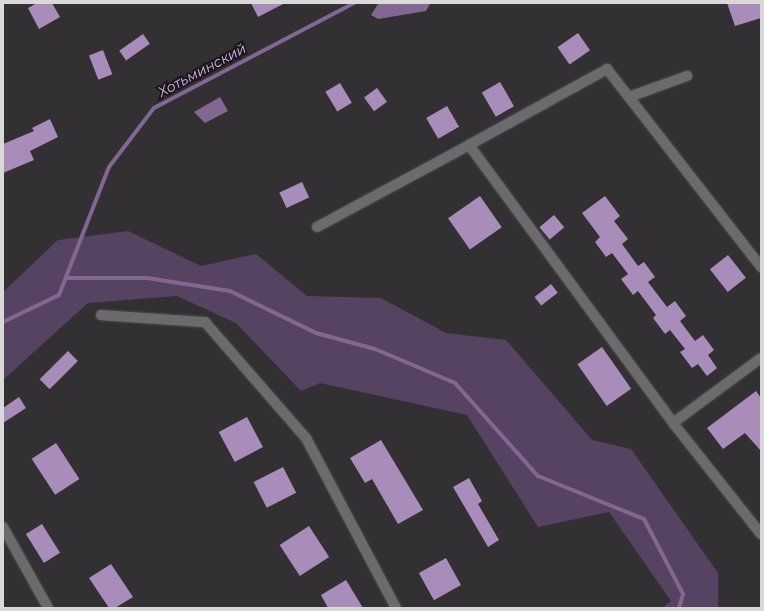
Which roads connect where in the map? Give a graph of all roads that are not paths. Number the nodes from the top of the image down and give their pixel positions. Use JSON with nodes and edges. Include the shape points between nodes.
{"nodes":[{"id":1,"x":687,"y":76,"type":"dead end"},
{"id":2,"x":629,"y":97,"type":"junction"},
{"id":3,"x":469,"y":145,"type":"junction"},
{"id":4,"x":317,"y":227,"type":"dead end"},
{"id":5,"x":761,"y":266,"type":"edge"},
{"id":6,"x":101,"y":315,"type":"dead end"},
{"id":7,"x":761,"y":358,"type":"edge"},
{"id":8,"x":673,"y":423,"type":"junction"},
{"id":9,"x":3,"y":527,"type":"edge"},
{"id":10,"x":761,"y":534,"type":"edge"},
{"id":11,"x":48,"y":608,"type":"edge"},
{"id":12,"x":396,"y":608,"type":"edge"}],
"edges":[{"from":1,"to":2,"type":"lane"},
{"from":2,"to":3,"type":"lane","via":[[607,69]]},
{"from":2,"to":5,"type":"lane"},
{"from":3,"to":4,"type":"lane"},
{"from":3,"to":8,"type":"lane"},
{"from":6,"to":12,"type":"lane","via":[[205,322],[306,438]]},
{"from":7,"to":8,"type":"lane"},
{"from":8,"to":10,"type":"lane"},
{"from":9,"to":11,"type":"lane"}]}
